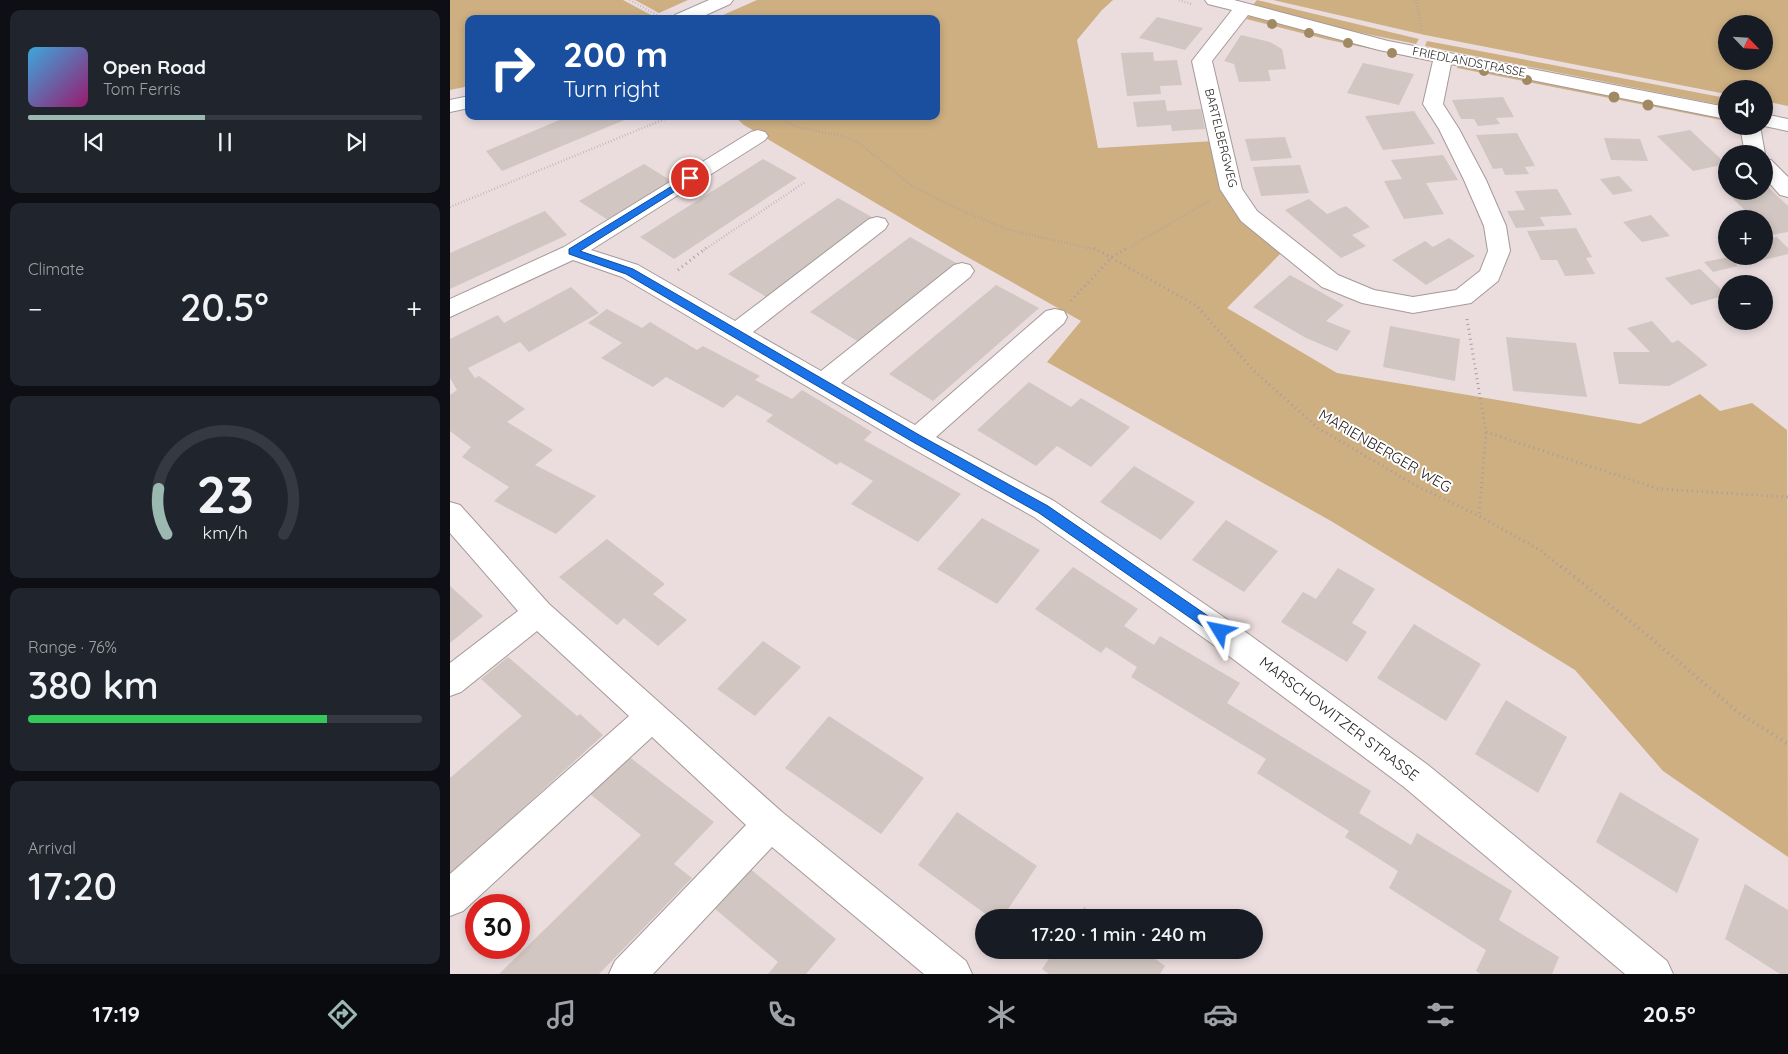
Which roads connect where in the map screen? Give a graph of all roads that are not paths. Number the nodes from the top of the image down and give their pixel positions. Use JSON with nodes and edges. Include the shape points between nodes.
{"nodes":[{"id":1,"x":724,"y":0,"type":"edge"},
{"id":2,"x":1214,"y":0,"type":"edge"},
{"id":3,"x":1243,"y":9,"type":"junction"},
{"id":4,"x":690,"y":15,"type":"edge"},
{"id":5,"x":1443,"y":58,"type":"junction"},
{"id":6,"x":465,"y":103,"type":"edge"},
{"id":7,"x":450,"y":106,"type":"edge"},
{"id":8,"x":1718,"y":111,"type":"edge"},
{"id":9,"x":1773,"y":122,"type":"edge"},
{"id":10,"x":1788,"y":125,"type":"edge"},
{"id":11,"x":758,"y":136,"type":"dead end"},
{"id":12,"x":1773,"y":174,"type":"edge"},
{"id":13,"x":1788,"y":190,"type":"edge"},
{"id":14,"x":877,"y":224,"type":"dead end"},
{"id":15,"x":572,"y":252,"type":"junction"},
{"id":16,"x":962,"y":271,"type":"dead end"},
{"id":17,"x":450,"y":309,"type":"edge"},
{"id":18,"x":1055,"y":317,"type":"road end"},
{"id":19,"x":737,"y":332,"type":"junction"},
{"id":20,"x":824,"y":383,"type":"junction"},
{"id":21,"x":917,"y":439,"type":"junction"},
{"id":22,"x":452,"y":521,"type":"edge"},
{"id":23,"x":538,"y":613,"type":"junction"},
{"id":24,"x":450,"y":682,"type":"edge"},
{"id":25,"x":652,"y":716,"type":"junction"},
{"id":26,"x":770,"y":824,"type":"junction"},
{"id":27,"x":450,"y":898,"type":"edge"},
{"id":28,"x":944,"y":972,"type":"edge"},
{"id":29,"x":628,"y":974,"type":"edge"},
{"id":30,"x":1654,"y":974,"type":"edge"}],
"edges":[{"from":1,"to":4,"type":"street"},
{"from":2,"to":3,"type":"street","name":"FRIEDLANDSTRASSE"},
{"from":3,"to":5,"type":"street","name":"FRIEDLANDSTRASSE"},
{"from":3,"to":5,"type":"street","name":"BARTELBERGWEG","via":[[1202,61],[1231,189],[1249,216],[1330,282],[1370,297],[1413,305],[1463,297],[1490,275],[1499,250],[1495,226],[1475,180],[1433,104]]},
{"from":5,"to":8,"type":"street","name":"FRIEDLANDSTRASSE"},
{"from":6,"to":7,"type":"street"},
{"from":9,"to":10,"type":"street"},
{"from":11,"to":15,"type":"street"},
{"from":12,"to":13,"type":"street"},
{"from":14,"to":19,"type":"street"},
{"from":15,"to":17,"type":"street"},
{"from":15,"to":19,"type":"street","name":"MARSCHOWITZER STRASSE","via":[[630,271]]},
{"from":16,"to":20,"type":"street"},
{"from":18,"to":21,"type":"street"},
{"from":19,"to":20,"type":"street","name":"MARSCHOWITZER STRASSE"},
{"from":20,"to":21,"type":"street","name":"MARSCHOWITZER STRASSE"},
{"from":21,"to":30,"type":"street","name":"MARSCHOWITZER STRASSE","via":[[1044,509],[1236,642],[1416,776]]},
{"from":22,"to":23,"type":"street"},
{"from":23,"to":24,"type":"street"},
{"from":23,"to":25,"type":"street"},
{"from":25,"to":26,"type":"street"},
{"from":25,"to":27,"type":"street"},
{"from":26,"to":28,"type":"street"},
{"from":26,"to":29,"type":"street"}]}
